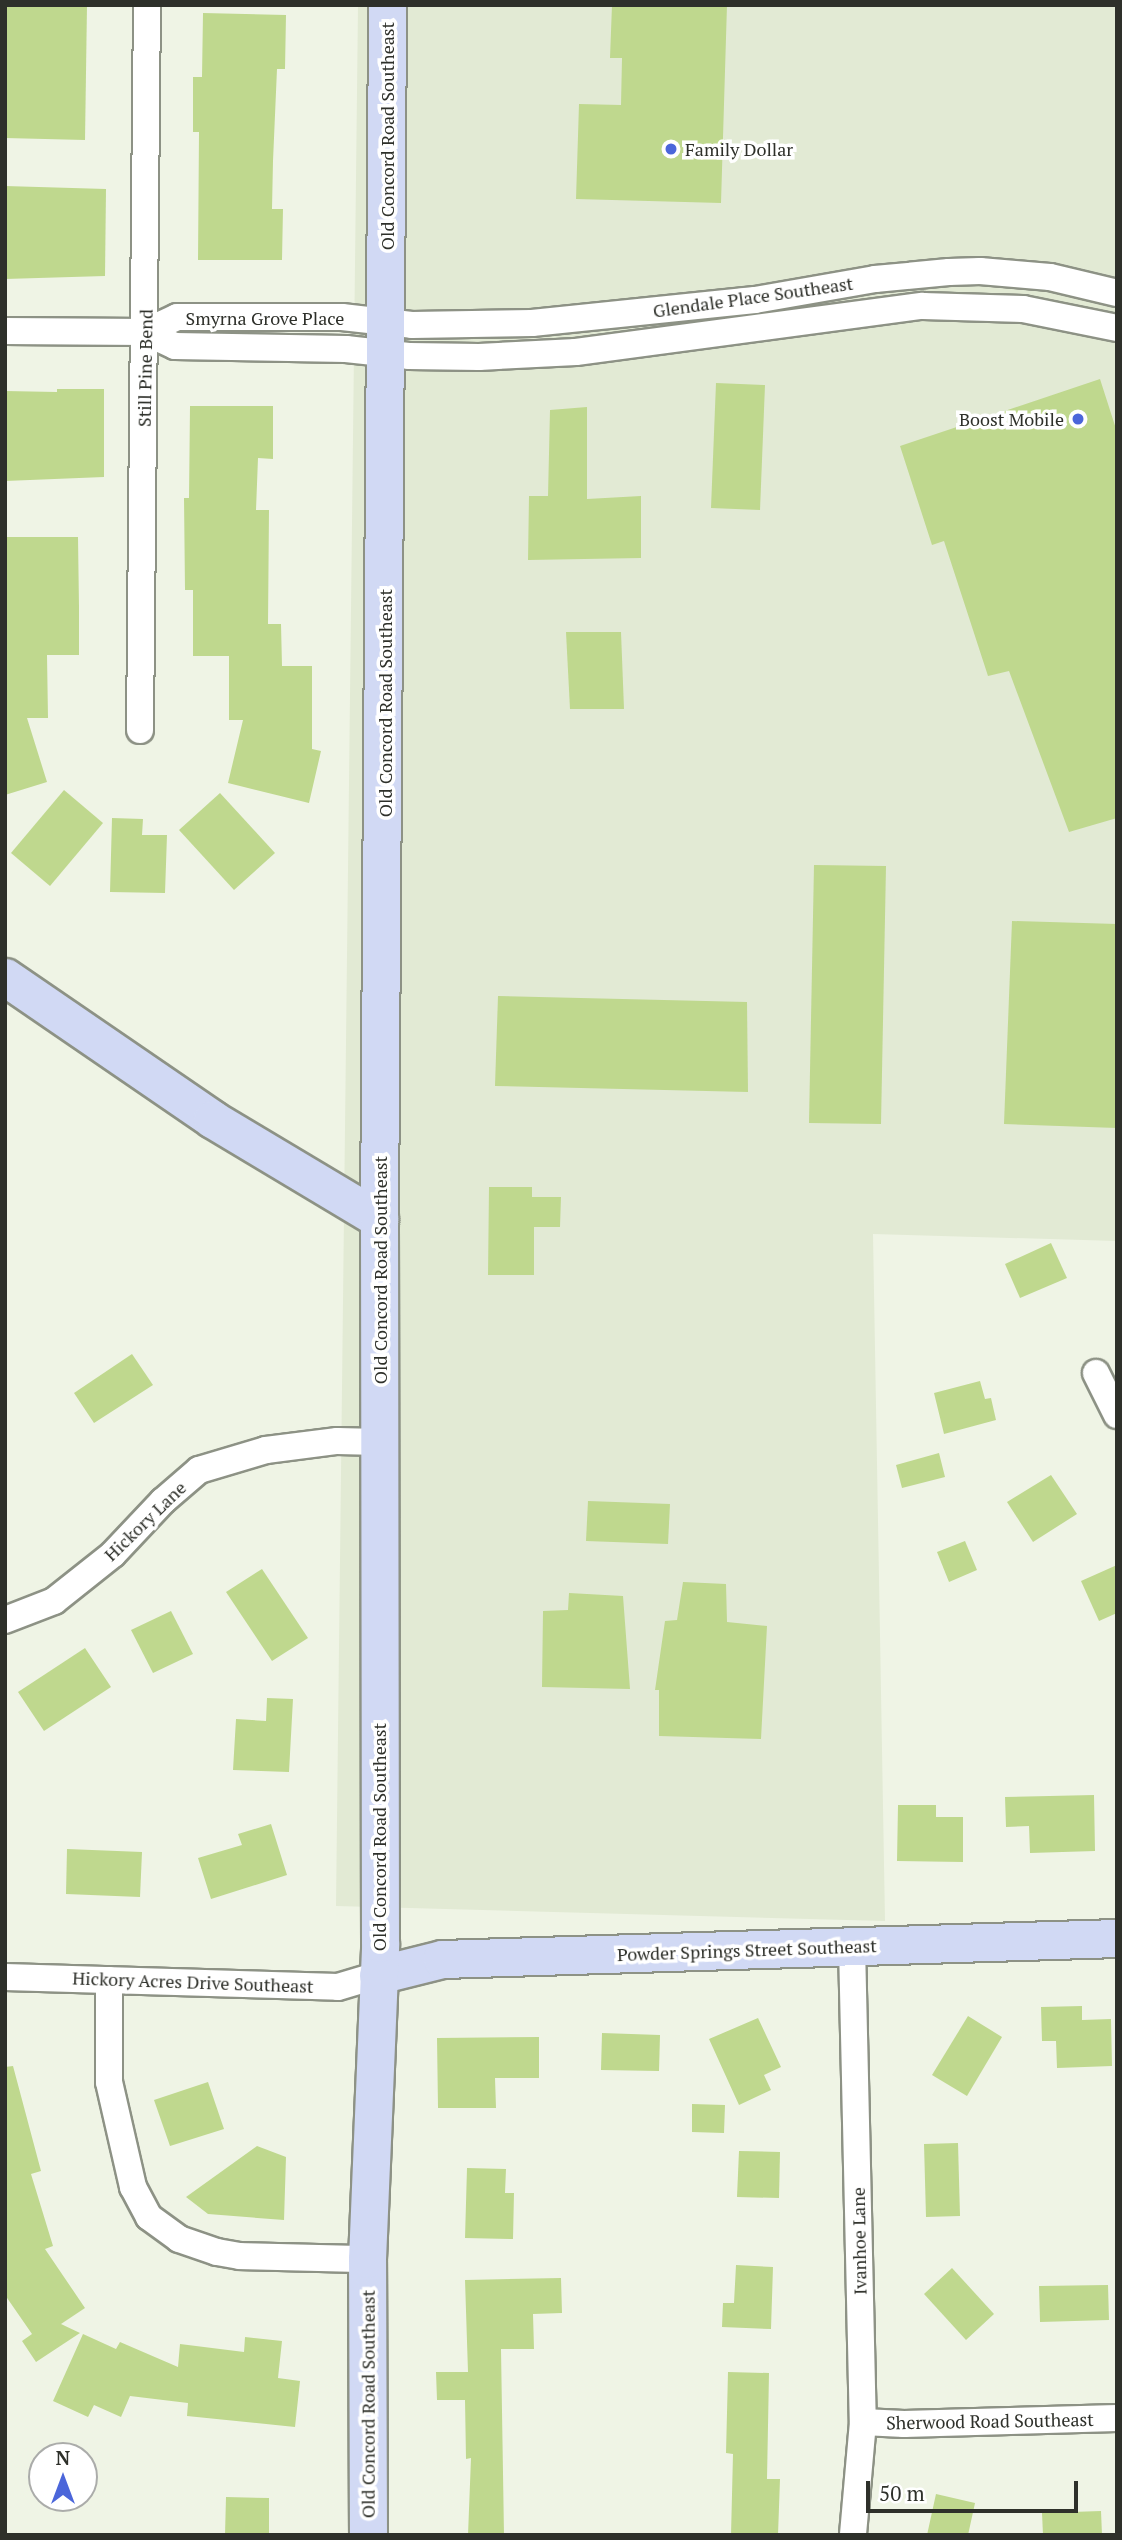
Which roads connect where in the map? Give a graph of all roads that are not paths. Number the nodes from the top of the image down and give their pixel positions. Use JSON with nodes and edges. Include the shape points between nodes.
{"nodes":[{"id":1,"x":147,"y":5,"type":"edge"},
{"id":2,"x":387,"y":5,"type":"edge"},
{"id":3,"x":1117,"y":293,"type":"edge"},
{"id":4,"x":257,"y":316,"type":"junction"},
{"id":5,"x":1117,"y":328,"type":"edge"},
{"id":6,"x":5,"y":331,"type":"edge"},
{"id":7,"x":145,"y":332,"type":"junction"},
{"id":8,"x":387,"y":337,"type":"junction"},
{"id":9,"x":257,"y":348,"type":"junction"},
{"id":10,"x":140,"y":730,"type":"dead end"},
{"id":11,"x":5,"y":977,"type":"edge"},
{"id":12,"x":379,"y":1219,"type":"junction"},
{"id":13,"x":1096,"y":1373,"type":"dead end"},
{"id":14,"x":1117,"y":1415,"type":"edge"},
{"id":15,"x":380,"y":1442,"type":"junction"},
{"id":16,"x":5,"y":1620,"type":"edge"},
{"id":17,"x":1117,"y":1938,"type":"edge"},
{"id":18,"x":852,"y":1946,"type":"junction"},
{"id":19,"x":378,"y":1975,"type":"junction"},
{"id":20,"x":5,"y":1977,"type":"edge"},
{"id":21,"x":109,"y":1980,"type":"junction"},
{"id":22,"x":367,"y":2259,"type":"junction"},
{"id":23,"x":1117,"y":2418,"type":"edge"},
{"id":24,"x":863,"y":2422,"type":"junction"},
{"id":25,"x":368,"y":2535,"type":"edge"},
{"id":26,"x":853,"y":2535,"type":"edge"}],
"edges":[{"from":1,"to":7,"type":"street","name":"Still Pine Bend"},
{"from":2,"to":8,"type":"street","name":"Old Concord Road Southeast"},
{"from":3,"to":8,"type":"street","name":"Glendale Place Southeast","via":[[1050,277],[948,272],[874,279],[755,300],[544,322],[412,325]]},
{"from":4,"to":7,"type":"street","name":"Smyrna Grove Place","via":[[177,317]]},
{"from":4,"to":8,"type":"street","name":"Smyrna Grove Place","via":[[342,317]]},
{"from":4,"to":9,"type":"street"},
{"from":5,"to":8,"type":"street","name":"Glendale Place Southeast","via":[[1013,308],[923,306],[576,352],[479,357]]},
{"from":6,"to":7,"type":"street","name":"Smyrna Grove Place"},
{"from":7,"to":9,"type":"street","name":"Smyrna Grove Place","via":[[175,346]]},
{"from":7,"to":10,"type":"street","name":"Still Pine Bend"},
{"from":8,"to":9,"type":"street","name":"Smyrna Grove Place"},
{"from":8,"to":12,"type":"street","name":"Old Concord Road Southeast"},
{"from":11,"to":12,"type":"street","via":[[212,1119]]},
{"from":12,"to":15,"type":"street","name":"Old Concord Road Southeast"},
{"from":13,"to":14,"type":"street"},
{"from":15,"to":16,"type":"street","name":"Hickory Lane","via":[[337,1441],[265,1450],[198,1470],[113,1554],[54,1601]]},
{"from":15,"to":19,"type":"street","name":"Old Concord Road Southeast"},
{"from":17,"to":18,"type":"street","name":"Powder Springs Street Southeast"},
{"from":18,"to":19,"type":"street","name":"Powder Springs Street Southeast","via":[[442,1959]]},
{"from":18,"to":24,"type":"street","name":"Ivanhoe Lane"},
{"from":19,"to":21,"type":"street","name":"Hickory Acres Drive Southeast","via":[[338,1987]]},
{"from":19,"to":22,"type":"street","name":"Old Concord Road Southeast"},
{"from":20,"to":21,"type":"street","name":"Hickory Acres Drive Southeast"},
{"from":21,"to":22,"type":"street","via":[[109,2082],[134,2187],[149,2217],[179,2239],[216,2252]]},
{"from":22,"to":25,"type":"street","name":"Old Concord Road Southeast"},
{"from":23,"to":24,"type":"street","name":"Sherwood Road Southeast"},
{"from":24,"to":26,"type":"street","name":"Ivanhoe Lane"}]}
